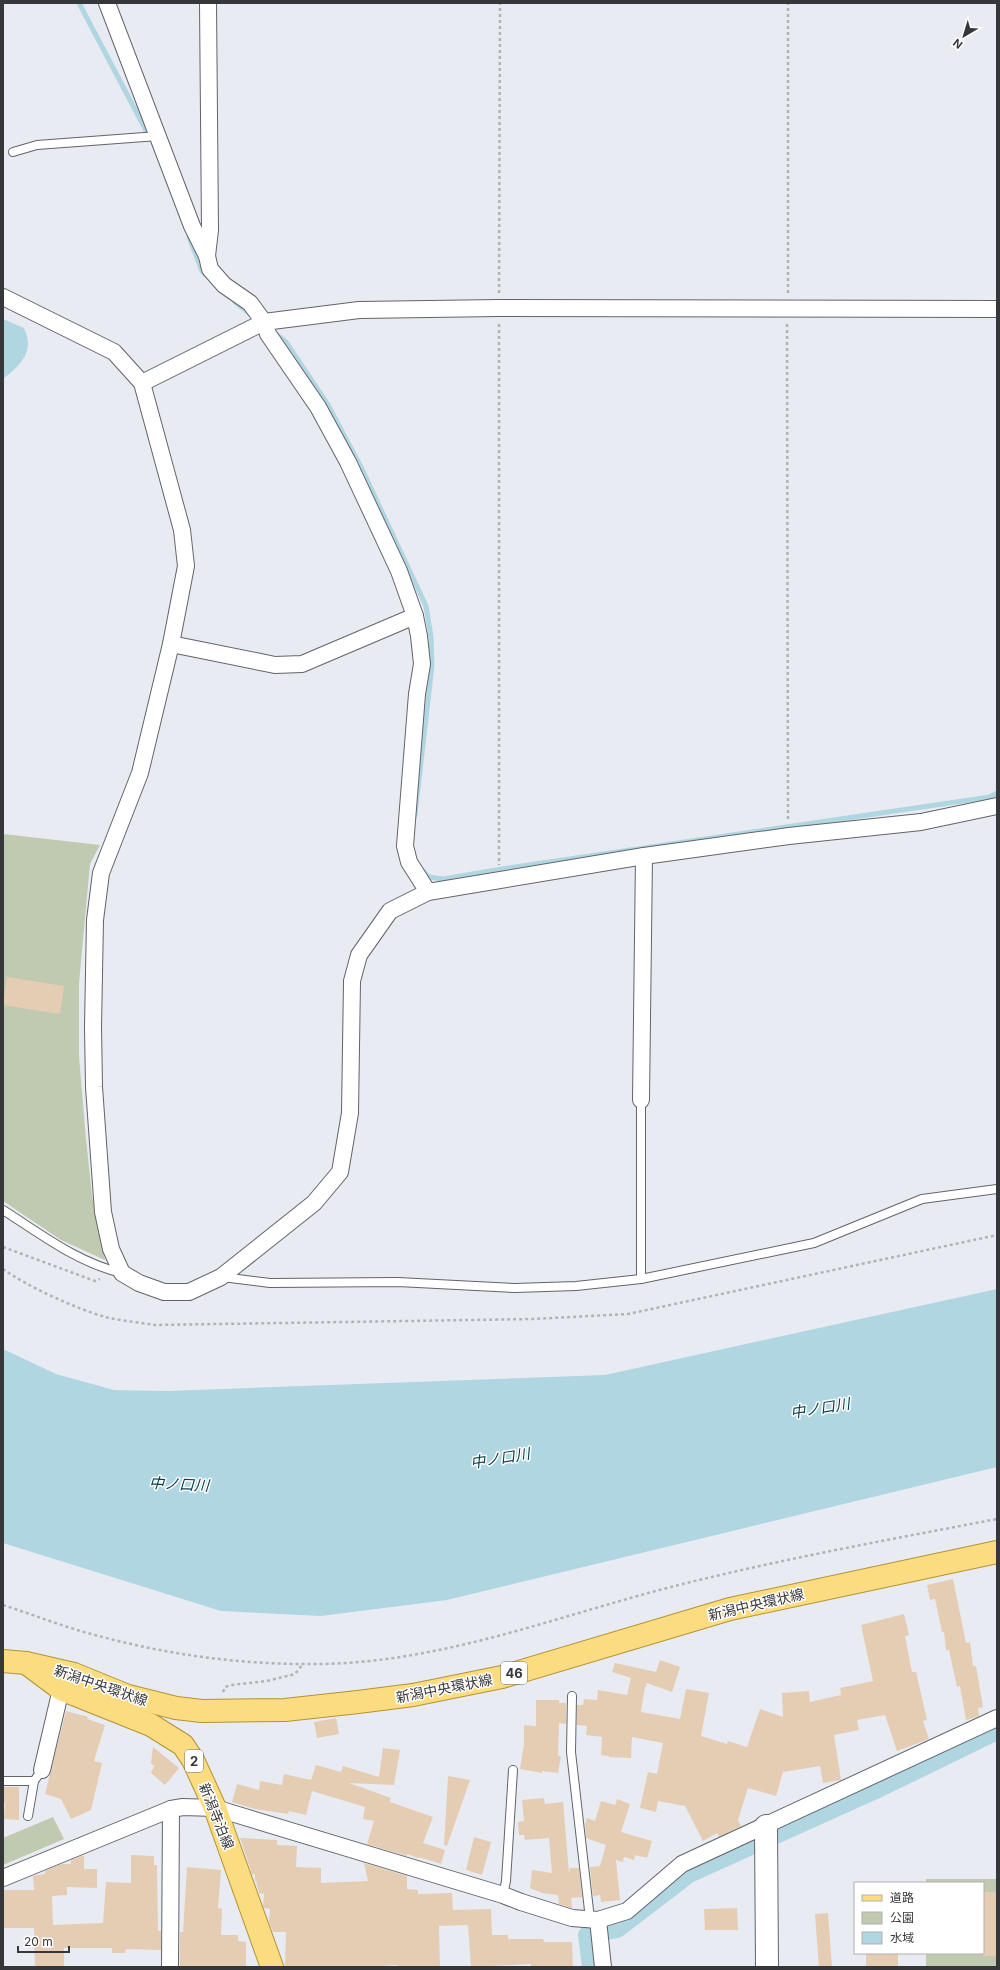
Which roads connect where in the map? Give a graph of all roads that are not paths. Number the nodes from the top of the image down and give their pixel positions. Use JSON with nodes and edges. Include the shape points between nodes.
{"nodes":[{"id":1,"x":107,"y":3,"type":"edge"},
{"id":2,"x":208,"y":3,"type":"edge"},
{"id":3,"x":158,"y":136,"type":"junction"},
{"id":4,"x":13,"y":152,"type":"dead end"},
{"id":5,"x":207,"y":256,"type":"junction"},
{"id":6,"x":3,"y":297,"type":"edge"},
{"id":7,"x":997,"y":309,"type":"edge"},
{"id":8,"x":264,"y":322,"type":"junction"},
{"id":9,"x":142,"y":383,"type":"junction"},
{"id":10,"x":415,"y":616,"type":"junction"},
{"id":11,"x":171,"y":644,"type":"junction"},
{"id":12,"x":997,"y":806,"type":"edge"},
{"id":13,"x":644,"y":856,"type":"junction"},
{"id":14,"x":428,"y":892,"type":"junction"},
{"id":15,"x":641,"y":1100,"type":"joint"},
{"id":16,"x":997,"y":1188,"type":"edge"},
{"id":17,"x":3,"y":1210,"type":"edge"},
{"id":18,"x":122,"y":1272,"type":"junction"},
{"id":19,"x":221,"y":1277,"type":"junction"},
{"id":20,"x":642,"y":1279,"type":"junction"},
{"id":21,"x":997,"y":1552,"type":"edge"},
{"id":22,"x":3,"y":1661,"type":"edge"},
{"id":23,"x":26,"y":1663,"type":"junction"},
{"id":24,"x":61,"y":1688,"type":"junction"},
{"id":25,"x":572,"y":1696,"type":"dead end"},
{"id":26,"x":997,"y":1718,"type":"edge"},
{"id":27,"x":513,"y":1770,"type":"dead end"},
{"id":28,"x":38,"y":1775,"type":"junction"},
{"id":29,"x":3,"y":1781,"type":"edge"},
{"id":30,"x":216,"y":1808,"type":"junction"},
{"id":31,"x":170,"y":1809,"type":"junction"},
{"id":32,"x":28,"y":1816,"type":"dead end"},
{"id":33,"x":766,"y":1826,"type":"junction"},
{"id":34,"x":3,"y":1878,"type":"edge"},
{"id":35,"x":503,"y":1895,"type":"junction"},
{"id":36,"x":594,"y":1919,"type":"junction"},
{"id":37,"x":170,"y":1967,"type":"edge"},
{"id":38,"x":272,"y":1967,"type":"edge"},
{"id":39,"x":603,"y":1967,"type":"edge"},
{"id":40,"x":767,"y":1967,"type":"edge"}],
"edges":[{"from":1,"to":3,"type":"street"},
{"from":2,"to":5,"type":"street","via":[[210,230]]},
{"from":3,"to":4,"type":"lane","via":[[37,145]]},
{"from":3,"to":5,"type":"street","via":[[192,226]]},
{"from":5,"to":8,"type":"street","via":[[210,270],[224,285],[250,303]]},
{"from":6,"to":9,"type":"street","via":[[114,352]]},
{"from":7,"to":8,"type":"street","via":[[359,310]]},
{"from":8,"to":9,"type":"street"},
{"from":8,"to":10,"type":"street","via":[[268,334],[318,407],[348,462],[399,571]]},
{"from":9,"to":11,"type":"street","via":[[182,530],[186,566]]},
{"from":10,"to":11,"type":"street","via":[[302,664],[275,665]]},
{"from":10,"to":14,"type":"street","via":[[422,664],[417,694],[405,846],[409,862]]},
{"from":11,"to":18,"type":"street","via":[[140,773],[101,873],[96,920],[93,1027],[98,1153],[103,1212],[111,1249]]},
{"from":12,"to":13,"type":"street","via":[[921,822],[789,836]]},
{"from":13,"to":14,"type":"street"},
{"from":13,"to":15,"type":"street"},
{"from":14,"to":19,"type":"street","via":[[390,911],[359,955],[352,981],[350,1113],[340,1172],[314,1203]]},
{"from":15,"to":20,"type":"lane"},
{"from":16,"to":20,"type":"lane","via":[[922,1199],[814,1244]]},
{"from":17,"to":18,"type":"lane","via":[[66,1251],[104,1269]]},
{"from":18,"to":19,"type":"street","via":[[139,1283],[164,1292],[189,1292]]},
{"from":19,"to":20,"type":"lane","via":[[270,1283],[398,1282],[515,1288],[576,1286]]},
{"from":21,"to":23,"type":"main road","name":"新潟中央環状線","number":"46","via":[[730,1609],[510,1675],[457,1687],[413,1695],[286,1710],[202,1712],[183,1709],[135,1698],[74,1674]]},
{"from":22,"to":23,"type":"main road"},
{"from":23,"to":24,"type":"main road","name":"新潟寺泊線","number":"2"},
{"from":24,"to":28,"type":"street"},
{"from":24,"to":30,"type":"main road","name":"新潟寺泊線","number":"2","via":[[151,1725],[183,1745]]},
{"from":25,"to":36,"type":"lane","via":[[571,1752]]},
{"from":26,"to":33,"type":"street"},
{"from":27,"to":35,"type":"lane"},
{"from":28,"to":29,"type":"lane"},
{"from":28,"to":32,"type":"lane"},
{"from":30,"to":31,"type":"street"},
{"from":30,"to":35,"type":"street"},
{"from":30,"to":38,"type":"main road","name":"新潟寺泊線","number":"2"},
{"from":31,"to":34,"type":"street"},
{"from":31,"to":37,"type":"street"},
{"from":33,"to":36,"type":"street","via":[[682,1864],[627,1911]]},
{"from":33,"to":40,"type":"street"},
{"from":35,"to":36,"type":"street","via":[[572,1918]]},
{"from":36,"to":39,"type":"street"}]}
